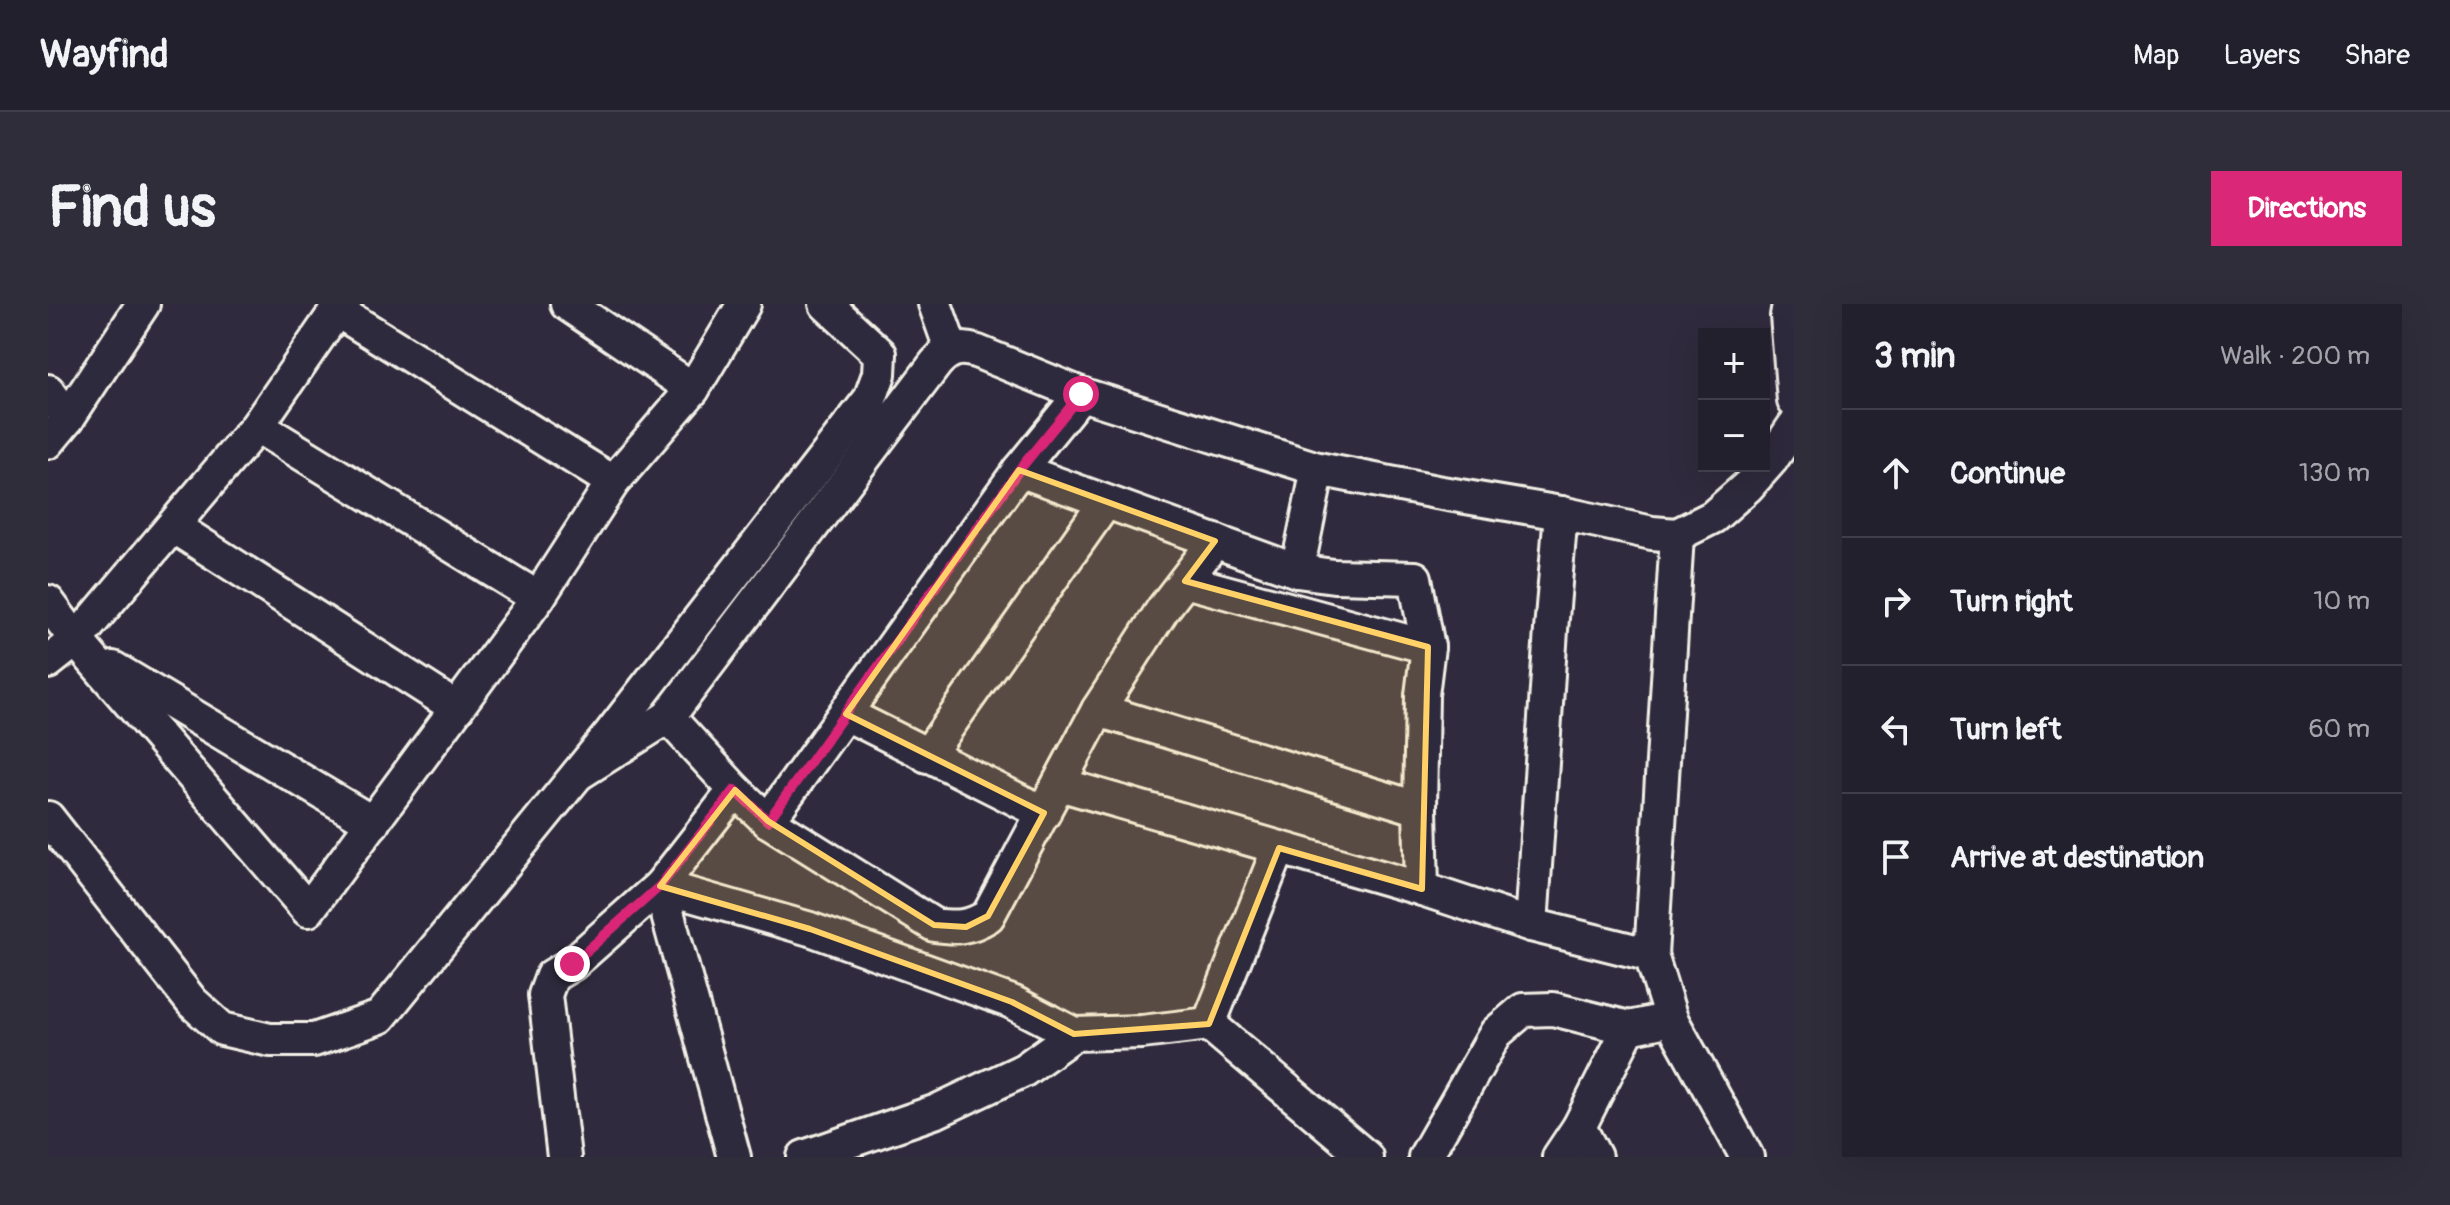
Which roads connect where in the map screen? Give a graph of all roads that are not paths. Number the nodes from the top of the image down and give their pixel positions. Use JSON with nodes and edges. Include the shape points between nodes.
{"nodes":[{"id":1,"x":143,"y":304,"type":"edge"},
{"id":2,"x":567,"y":304,"type":"edge"},
{"id":3,"x":744,"y":304,"type":"edge"},
{"id":4,"x":826,"y":304,"type":"edge"},
{"id":5,"x":935,"y":304,"type":"edge"},
{"id":6,"x":338,"y":307,"type":"edge"},
{"id":7,"x":1781,"y":308,"type":"edge"},
{"id":8,"x":951,"y":349,"type":"junction"},
{"id":9,"x":693,"y":389,"type":"junction"},
{"id":10,"x":48,"y":391,"type":"edge"},
{"id":11,"x":1081,"y":394,"type":"junction"},
{"id":12,"x":1794,"y":401,"type":"edge"},
{"id":13,"x":257,"y":426,"type":"junction"},
{"id":14,"x":1794,"y":426,"type":"edge"},
{"id":15,"x":58,"y":430,"type":"edge"},
{"id":16,"x":1318,"y":469,"type":"junction"},
{"id":17,"x":1019,"y":470,"type":"junction"},
{"id":18,"x":613,"y":482,"type":"junction"},
{"id":19,"x":1105,"y":503,"type":"junction"},
{"id":20,"x":1561,"y":513,"type":"junction"},
{"id":21,"x":174,"y":527,"type":"junction"},
{"id":22,"x":1677,"y":535,"type":"junction"},
{"id":23,"x":1215,"y":541,"type":"junction"},
{"id":24,"x":1297,"y":571,"type":"junction"},
{"id":25,"x":1185,"y":581,"type":"junction"},
{"id":26,"x":538,"y":598,"type":"junction"},
{"id":27,"x":48,"y":602,"type":"edge"},
{"id":28,"x":83,"y":647,"type":"junction"},
{"id":29,"x":1428,"y":647,"type":"junction"},
{"id":30,"x":48,"y":662,"type":"edge"},
{"id":31,"x":457,"y":708,"type":"junction"},
{"id":32,"x":1098,"y":710,"type":"junction"},
{"id":33,"x":846,"y":714,"type":"junction"},
{"id":34,"x":668,"y":717,"type":"junction"},
{"id":35,"x":927,"y":756,"type":"junction"},
{"id":36,"x":578,"y":774,"type":"junction"},
{"id":37,"x":1059,"y":784,"type":"junction"},
{"id":38,"x":735,"y":790,"type":"junction"},
{"id":39,"x":1420,"y":809,"type":"junction"},
{"id":40,"x":1044,"y":813,"type":"junction"},
{"id":41,"x":48,"y":818,"type":"edge"},
{"id":42,"x":768,"y":821,"type":"junction"},
{"id":43,"x":373,"y":823,"type":"junction"},
{"id":44,"x":1279,"y":848,"type":"junction"},
{"id":45,"x":660,"y":886,"type":"junction"},
{"id":46,"x":1422,"y":889,"type":"junction"},
{"id":47,"x":1531,"y":925,"type":"junction"},
{"id":48,"x":1651,"y":955,"type":"junction"},
{"id":49,"x":1671,"y":1019,"type":"junction"},
{"id":50,"x":1209,"y":1024,"type":"junction"},
{"id":51,"x":1629,"y":1028,"type":"junction"},
{"id":52,"x":1074,"y":1034,"type":"junction"},
{"id":53,"x":1579,"y":1127,"type":"junction"},
{"id":54,"x":564,"y":1157,"type":"edge"},
{"id":55,"x":734,"y":1157,"type":"edge"},
{"id":56,"x":804,"y":1157,"type":"edge"},
{"id":57,"x":1366,"y":1157,"type":"edge"},
{"id":58,"x":1425,"y":1157,"type":"edge"},
{"id":59,"x":1559,"y":1157,"type":"edge"},
{"id":60,"x":1595,"y":1157,"type":"edge"},
{"id":61,"x":1747,"y":1157,"type":"edge"}],
"edges":[{"from":1,"to":15,"type":"street"},
{"from":2,"to":9,"type":"street"},
{"from":3,"to":9,"type":"street"},
{"from":4,"to":36,"type":"street","via":[[880,354],[870,399]]},
{"from":5,"to":8,"type":"street"},
{"from":6,"to":13,"type":"street"},
{"from":6,"to":18,"type":"street"},
{"from":7,"to":12,"type":"street"},
{"from":8,"to":11,"type":"street","via":[[978,352]]},
{"from":8,"to":34,"type":"street"},
{"from":9,"to":18,"type":"street"},
{"from":10,"to":15,"type":"street"},
{"from":11,"to":16,"type":"street"},
{"from":11,"to":17,"type":"street"},
{"from":13,"to":21,"type":"street"},
{"from":13,"to":26,"type":"street"},
{"from":14,"to":22,"type":"street","via":[[1748,486],[1713,517]]},
{"from":16,"to":20,"type":"street"},
{"from":16,"to":24,"type":"street"},
{"from":17,"to":19,"type":"street"},
{"from":17,"to":33,"type":"street"},
{"from":18,"to":26,"type":"street"},
{"from":19,"to":23,"type":"street"},
{"from":19,"to":35,"type":"street"},
{"from":20,"to":22,"type":"street"},
{"from":20,"to":47,"type":"street"},
{"from":21,"to":28,"type":"street"},
{"from":21,"to":31,"type":"street"},
{"from":22,"to":48,"type":"street"},
{"from":23,"to":24,"type":"street"},
{"from":23,"to":25,"type":"street"},
{"from":24,"to":29,"type":"street","via":[[1415,578]]},
{"from":25,"to":29,"type":"street"},
{"from":25,"to":32,"type":"street"},
{"from":26,"to":31,"type":"street"},
{"from":27,"to":28,"type":"street"},
{"from":28,"to":30,"type":"street"},
{"from":28,"to":43,"type":"street"},
{"from":28,"to":43,"type":"street","via":[[308,910]]},
{"from":29,"to":39,"type":"street"},
{"from":31,"to":43,"type":"street"},
{"from":32,"to":37,"type":"street"},
{"from":32,"to":39,"type":"street"},
{"from":33,"to":35,"type":"street"},
{"from":33,"to":42,"type":"street"},
{"from":34,"to":36,"type":"street"},
{"from":34,"to":38,"type":"street"},
{"from":35,"to":40,"type":"street"},
{"from":36,"to":41,"type":"street","via":[[380,1017],[314,1040],[270,1040],[222,1029],[192,1002]]},
{"from":37,"to":40,"type":"street"},
{"from":37,"to":44,"type":"street"},
{"from":38,"to":42,"type":"street"},
{"from":38,"to":45,"type":"street"},
{"from":39,"to":46,"type":"street"},
{"from":40,"to":42,"type":"street","via":[[988,916],[954,928],[934,925]]},
{"from":44,"to":46,"type":"street"},
{"from":44,"to":50,"type":"street"},
{"from":45,"to":52,"type":"street","via":[[810,929],[1012,1002]]},
{"from":45,"to":54,"type":"street","via":[[552,976],[545,995]]},
{"from":45,"to":55,"type":"street"},
{"from":46,"to":47,"type":"street"},
{"from":47,"to":48,"type":"street"},
{"from":48,"to":49,"type":"street"},
{"from":49,"to":51,"type":"street"},
{"from":49,"to":61,"type":"street"},
{"from":50,"to":52,"type":"street"},
{"from":50,"to":57,"type":"street"},
{"from":51,"to":53,"type":"street"},
{"from":51,"to":58,"type":"street","via":[[1553,1009],[1523,1010],[1496,1033]]},
{"from":52,"to":56,"type":"street","via":[[1024,1070],[937,1111]]},
{"from":53,"to":59,"type":"street"},
{"from":53,"to":60,"type":"street"}]}
